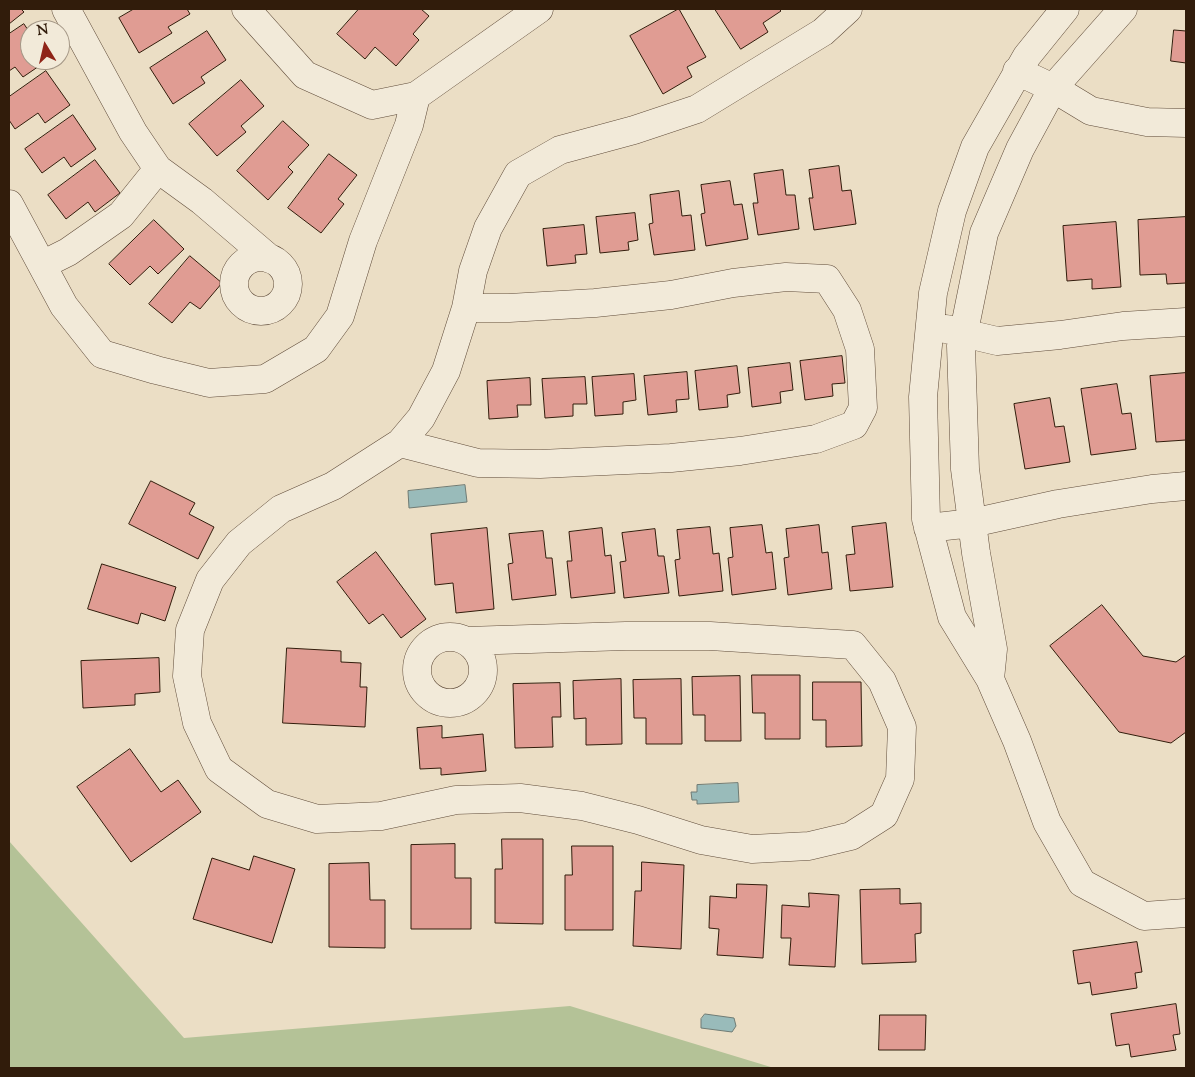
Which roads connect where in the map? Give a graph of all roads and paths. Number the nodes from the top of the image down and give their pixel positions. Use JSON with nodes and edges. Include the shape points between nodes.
{"nodes":[{"id":1,"x":66,"y":9,"type":"edge"},
{"id":2,"x":246,"y":9,"type":"edge"},
{"id":3,"x":539,"y":9,"type":"edge"},
{"id":4,"x":848,"y":9,"type":"edge"},
{"id":5,"x":1065,"y":9,"type":"edge"},
{"id":6,"x":1123,"y":9,"type":"edge"},
{"id":7,"x":1018,"y":71,"type":"junction"},
{"id":8,"x":1053,"y":88,"type":"junction"},
{"id":9,"x":416,"y":96,"type":"junction"},
{"id":10,"x":1186,"y":123,"type":"edge"},
{"id":11,"x":158,"y":169,"type":"junction"},
{"id":12,"x":9,"y":204,"type":"edge"},
{"id":13,"x":257,"y":261,"type":"dead end"},
{"id":14,"x":42,"y":264,"type":"junction"},
{"id":15,"x":466,"y":308,"type":"junction"},
{"id":16,"x":1186,"y":322,"type":"edge"},
{"id":17,"x":930,"y":325,"type":"junction"},
{"id":18,"x":963,"y":333,"type":"junction"},
{"id":19,"x":400,"y":443,"type":"junction"},
{"id":20,"x":1186,"y":486,"type":"edge"},
{"id":21,"x":972,"y":523,"type":"junction"},
{"id":22,"x":928,"y":528,"type":"junction"},
{"id":23,"x":525,"y":639,"type":"junction"},
{"id":24,"x":466,"y":641,"type":"junction"},
{"id":25,"x":483,"y":672,"type":"junction"},
{"id":26,"x":990,"y":679,"type":"junction"},
{"id":27,"x":1186,"y":913,"type":"edge"}],
"edges":[{"from":1,"to":11,"type":"street","via":[[133,132]]},
{"from":2,"to":9,"type":"street","via":[[305,75],[372,105]]},
{"from":3,"to":9,"type":"street"},
{"from":4,"to":15,"type":"street","via":[[823,32],[697,110],[560,150],[518,174],[488,228],[473,271]]},
{"from":5,"to":7,"type":"street"},
{"from":6,"to":8,"type":"street"},
{"from":7,"to":8,"type":"street"},
{"from":7,"to":17,"type":"street","via":[[974,147],[952,211],[933,293]]},
{"from":8,"to":10,"type":"street","via":[[1091,111],[1146,122]]},
{"from":8,"to":18,"type":"street","via":[[1020,148],[984,233]]},
{"from":9,"to":14,"type":"street","via":[[409,125],[363,241],[340,316],[316,349],[265,379],[209,384],[102,354],[64,306]]},
{"from":11,"to":13,"type":"street","via":[[228,223]]},
{"from":11,"to":14,"type":"street","via":[[120,216],[68,252]]},
{"from":12,"to":14,"type":"street"},
{"from":15,"to":19,"type":"street","via":[[446,371],[421,418]]},
{"from":15,"to":19,"type":"street","via":[[595,303],[786,277],[828,279],[847,310],[860,349],[863,408],[854,424],[816,439],[670,458],[540,464],[478,463]]},
{"from":16,"to":18,"type":"street","via":[[997,341]]},
{"from":17,"to":18,"type":"street"},
{"from":17,"to":22,"type":"street","via":[[924,397]]},
{"from":18,"to":21,"type":"street","via":[[965,469]]},
{"from":19,"to":23,"type":"street","via":[[333,486],[281,509],[239,543],[210,580],[190,630],[187,676],[197,723],[219,769],[268,804],[317,819],[381,816],[456,800],[520,798],[582,806],[701,840],[752,849],[809,846],[851,836],[884,816],[900,779],[902,727],[882,681],[853,645],[710,636]]},
{"from":20,"to":21,"type":"street","via":[[1058,504]]},
{"from":21,"to":22,"type":"street"},
{"from":21,"to":26,"type":"street","via":[[994,649]]},
{"from":22,"to":26,"type":"street","via":[[952,617]]},
{"from":23,"to":24,"type":"street"},
{"from":23,"to":25,"type":"street","via":[[494,654]]},
{"from":24,"to":25,"type":"street","via":[[478,652]]},
{"from":24,"to":25,"type":"street","via":[[450,637],[439,638],[429,644],[417,662],[420,683],[434,699],[455,702],[475,692]]},
{"from":26,"to":27,"type":"street","via":[[1047,822],[1082,883],[1144,916]]}]}
